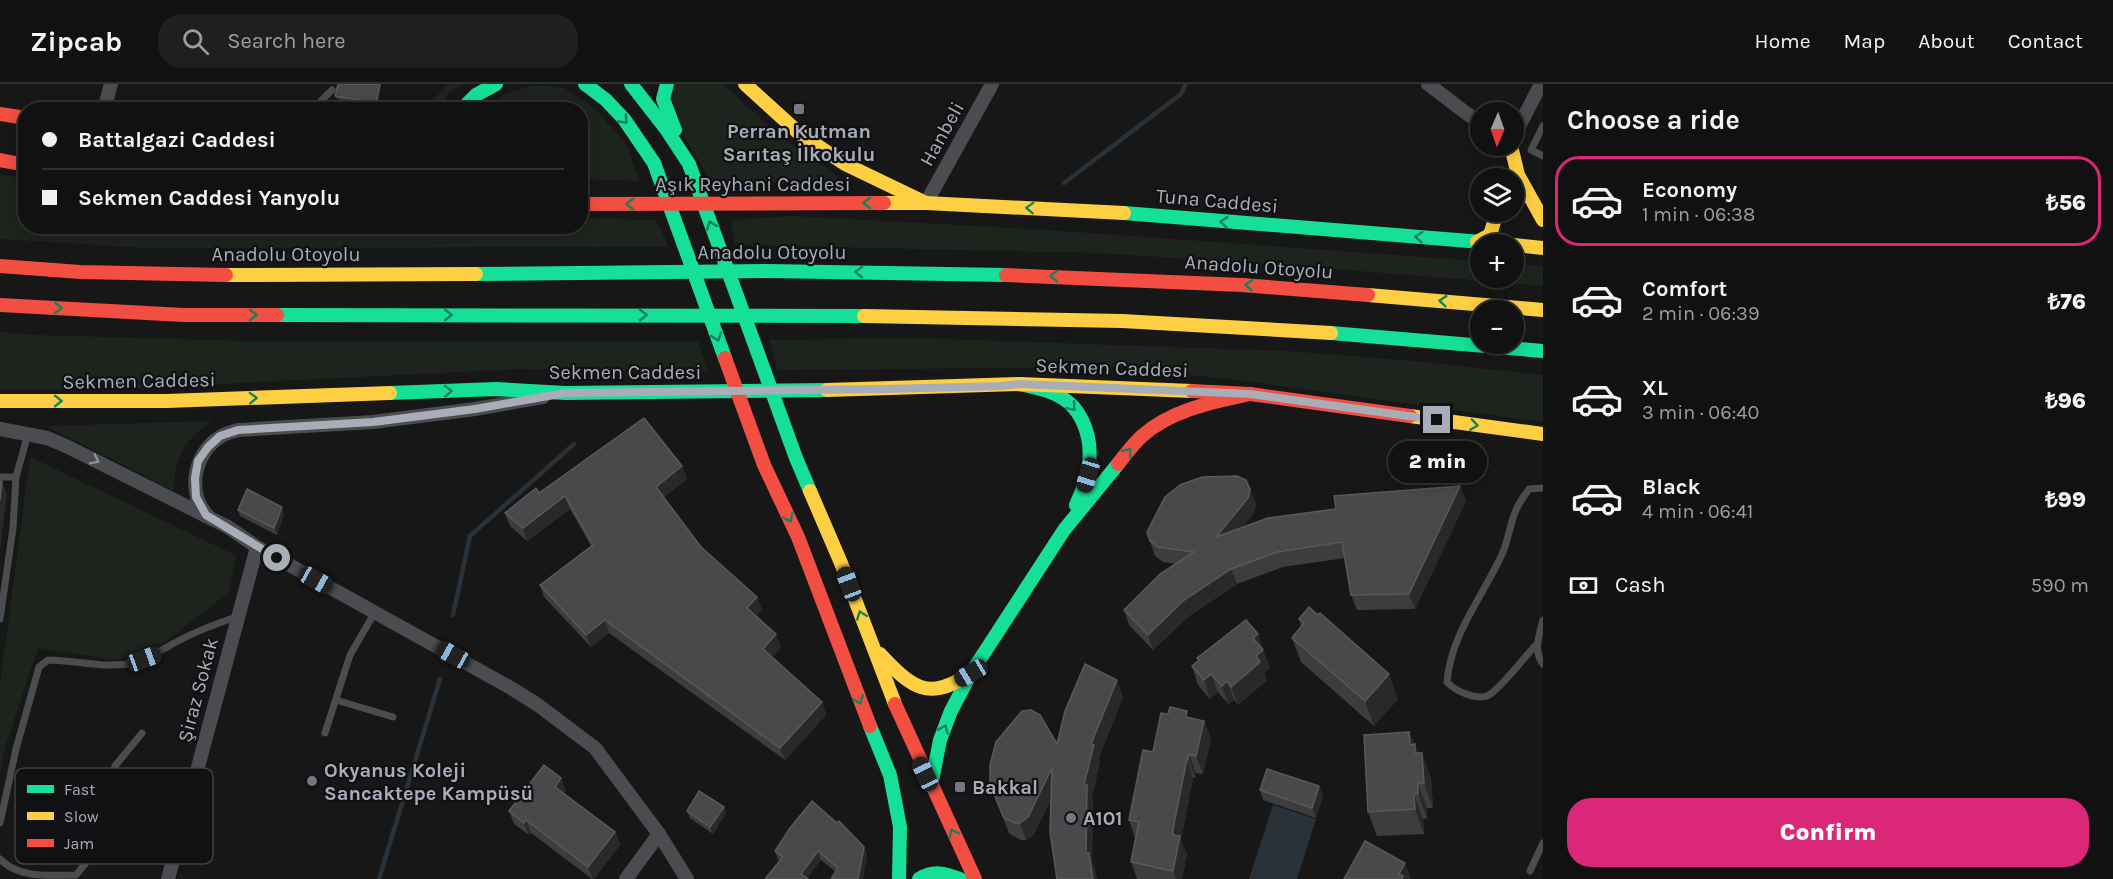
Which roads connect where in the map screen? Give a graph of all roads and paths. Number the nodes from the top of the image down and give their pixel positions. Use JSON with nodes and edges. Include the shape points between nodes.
{"nodes":[{"id":1,"x":111,"y":84,"type":"edge"},
{"id":2,"x":496,"y":84,"type":"edge"},
{"id":3,"x":585,"y":84,"type":"edge"},
{"id":4,"x":631,"y":84,"type":"edge"},
{"id":5,"x":666,"y":84,"type":"edge"},
{"id":6,"x":745,"y":84,"type":"edge"},
{"id":7,"x":992,"y":84,"type":"edge"},
{"id":8,"x":1428,"y":84,"type":"edge"},
{"id":9,"x":1542,"y":84,"type":"edge"},
{"id":10,"x":332,"y":90,"type":"dead end"},
{"id":11,"x":106,"y":102,"type":"edge"},
{"id":12,"x":320,"y":102,"type":"edge"},
{"id":13,"x":469,"y":102,"type":"edge"},
{"id":14,"x":0,"y":114,"type":"edge"},
{"id":15,"x":1470,"y":116,"type":"edge"},
{"id":16,"x":18,"y":117,"type":"edge"},
{"id":17,"x":1524,"y":117,"type":"edge"},
{"id":18,"x":1543,"y":126,"type":"edge"},
{"id":19,"x":1512,"y":156,"type":"edge"},
{"id":20,"x":1543,"y":156,"type":"edge"},
{"id":21,"x":0,"y":160,"type":"edge"},
{"id":22,"x":18,"y":163,"type":"edge"},
{"id":23,"x":689,"y":164,"type":"junction"},
{"id":24,"x":926,"y":203,"type":"junction"},
{"id":25,"x":588,"y":204,"type":"edge"},
{"id":26,"x":1543,"y":220,"type":"edge"},
{"id":27,"x":1470,"y":241,"type":"edge"},
{"id":28,"x":1524,"y":246,"type":"edge"},
{"id":29,"x":1543,"y":248,"type":"edge"},
{"id":30,"x":0,"y":266,"type":"edge"},
{"id":31,"x":0,"y":305,"type":"edge"},
{"id":32,"x":1543,"y":310,"type":"edge"},
{"id":33,"x":1543,"y":351,"type":"edge"},
{"id":34,"x":1020,"y":384,"type":"junction"},
{"id":35,"x":565,"y":393,"type":"junction"},
{"id":36,"x":1250,"y":394,"type":"junction"},
{"id":37,"x":0,"y":401,"type":"edge"},
{"id":38,"x":0,"y":429,"type":"edge"},
{"id":39,"x":28,"y":434,"type":"junction"},
{"id":40,"x":1543,"y":434,"type":"edge"},
{"id":41,"x":0,"y":477,"type":"edge"},
{"id":42,"x":16,"y":477,"type":"junction"},
{"id":43,"x":1543,"y":488,"type":"edge"},
{"id":44,"x":228,"y":527,"type":"junction"},
{"id":45,"x":1064,"y":530,"type":"junction"},
{"id":46,"x":257,"y":547,"type":"junction"},
{"id":47,"x":375,"y":612,"type":"junction"},
{"id":48,"x":239,"y":616,"type":"junction"},
{"id":49,"x":0,"y":619,"type":"edge"},
{"id":50,"x":1543,"y":620,"type":"edge"},
{"id":51,"x":1537,"y":644,"type":"junction"},
{"id":52,"x":873,"y":646,"type":"junction"},
{"id":53,"x":1543,"y":664,"type":"edge"},
{"id":54,"x":971,"y":673,"type":"junction"},
{"id":55,"x":336,"y":700,"type":"junction"},
{"id":56,"x":393,"y":717,"type":"dead end"},
{"id":57,"x":142,"y":733,"type":"dead end"},
{"id":58,"x":325,"y":733,"type":"dead end"},
{"id":59,"x":114,"y":768,"type":"edge"},
{"id":60,"x":198,"y":768,"type":"edge"},
{"id":61,"x":931,"y":786,"type":"junction"},
{"id":62,"x":0,"y":823,"type":"edge"},
{"id":63,"x":659,"y":834,"type":"junction"},
{"id":64,"x":1543,"y":843,"type":"edge"},
{"id":65,"x":0,"y":859,"type":"edge"},
{"id":66,"x":86,"y":864,"type":"edge"},
{"id":67,"x":172,"y":864,"type":"edge"},
{"id":68,"x":1530,"y":871,"type":"dead end"},
{"id":69,"x":168,"y":879,"type":"edge"},
{"id":70,"x":626,"y":879,"type":"edge"},
{"id":71,"x":687,"y":879,"type":"edge"},
{"id":72,"x":900,"y":879,"type":"edge"},
{"id":73,"x":919,"y":879,"type":"edge"},
{"id":74,"x":960,"y":879,"type":"edge"},
{"id":75,"x":975,"y":879,"type":"edge"}],
"edges":[{"from":1,"to":11,"type":"street"},
{"from":2,"to":13,"type":"main road"},
{"from":3,"to":72,"type":"main road","one_way":true,"via":[[629,124],[654,164],[764,465],[798,537],[890,775],[900,827]]},
{"from":4,"to":23,"type":"main road"},
{"from":5,"to":23,"type":"main road","via":[[663,99]]},
{"from":6,"to":24,"type":"main road","via":[[800,134],[845,164]]},
{"from":7,"to":24,"type":"street","name":"Hanbeli"},
{"from":8,"to":15,"type":"street"},
{"from":9,"to":17,"type":"street"},
{"from":10,"to":12,"type":"lane"},
{"from":14,"to":16,"type":"main road"},
{"from":18,"to":20,"type":"lane","via":[[1531,150]]},
{"from":19,"to":26,"type":"main road","via":[[1517,174]]},
{"from":21,"to":22,"type":"main road"},
{"from":52,"to":23,"type":"main road","one_way":true,"via":[[796,458]]},
{"from":24,"to":25,"type":"main road","name":"Aşık Reyhani Caddesi","one_way":true},
{"from":27,"to":24,"type":"main road","name":"Tuna Caddesi","one_way":true,"via":[[1085,210]]},
{"from":28,"to":29,"type":"main road"},
{"from":32,"to":30,"type":"main road","name":"Anadolu Otoyolu","one_way":true,"via":[[1254,285],[960,273],[768,270],[176,275]]},
{"from":31,"to":33,"type":"main road","one_way":true,"via":[[183,315],[943,316],[1122,321],[1370,335]]},
{"from":34,"to":35,"type":"main road","name":"Sekmen Caddesi"},
{"from":34,"to":36,"type":"main road","name":"Sekmen Caddesi"},
{"from":34,"to":45,"type":"main road","one_way":true,"via":[[1067,400],[1085,425],[1091,458],[1088,475]]},
{"from":37,"to":35,"type":"main road","name":"Sekmen Caddesi","one_way":true,"via":[[167,401],[495,389]]},
{"from":35,"to":44,"type":"street","via":[[384,421],[238,430],[220,436],[198,461],[196,497],[206,515]]},
{"from":36,"to":40,"type":"main road","name":"Sekmen Caddesi","one_way":true},
{"from":45,"to":36,"type":"main road","one_way":true,"via":[[1141,436],[1157,423],[1189,408]]},
{"from":38,"to":39,"type":"street"},
{"from":39,"to":42,"type":"lane"},
{"from":39,"to":44,"type":"street","one_way":true,"via":[[66,446]]},
{"from":41,"to":42,"type":"lane"},
{"from":42,"to":49,"type":"lane"},
{"from":43,"to":51,"type":"lane","via":[[1529,489],[1517,506],[1504,549],[1452,655],[1447,682],[1453,689],[1487,696]]},
{"from":44,"to":46,"type":"street"},
{"from":45,"to":54,"type":"main road"},
{"from":46,"to":47,"type":"street"},
{"from":46,"to":48,"type":"street","name":"Şiraz Sokak"},
{"from":47,"to":55,"type":"lane","via":[[350,655]]},
{"from":47,"to":63,"type":"street","via":[[511,687],[595,748]]},
{"from":48,"to":60,"type":"street","name":"Şiraz Sokak"},
{"from":48,"to":62,"type":"lane","via":[[128,664],[48,660],[39,667]]},
{"from":50,"to":51,"type":"lane"},
{"from":51,"to":53,"type":"lane"},
{"from":52,"to":54,"type":"main road","via":[[906,681],[926,687],[947,688]]},
{"from":52,"to":61,"type":"main road"},
{"from":61,"to":54,"type":"main road","one_way":true,"via":[[940,740]]},
{"from":55,"to":56,"type":"lane"},
{"from":55,"to":58,"type":"lane"},
{"from":57,"to":59,"type":"lane"},
{"from":75,"to":61,"type":"main road","one_way":true},
{"from":63,"to":70,"type":"street"},
{"from":63,"to":71,"type":"street"},
{"from":64,"to":68,"type":"lane"},
{"from":65,"to":66,"type":"lane","via":[[14,870],[37,875],[76,875]]},
{"from":67,"to":69,"type":"street","name":"Şiraz Sokak"},
{"from":73,"to":74,"type":"main road","via":[[942,872]]}]}
